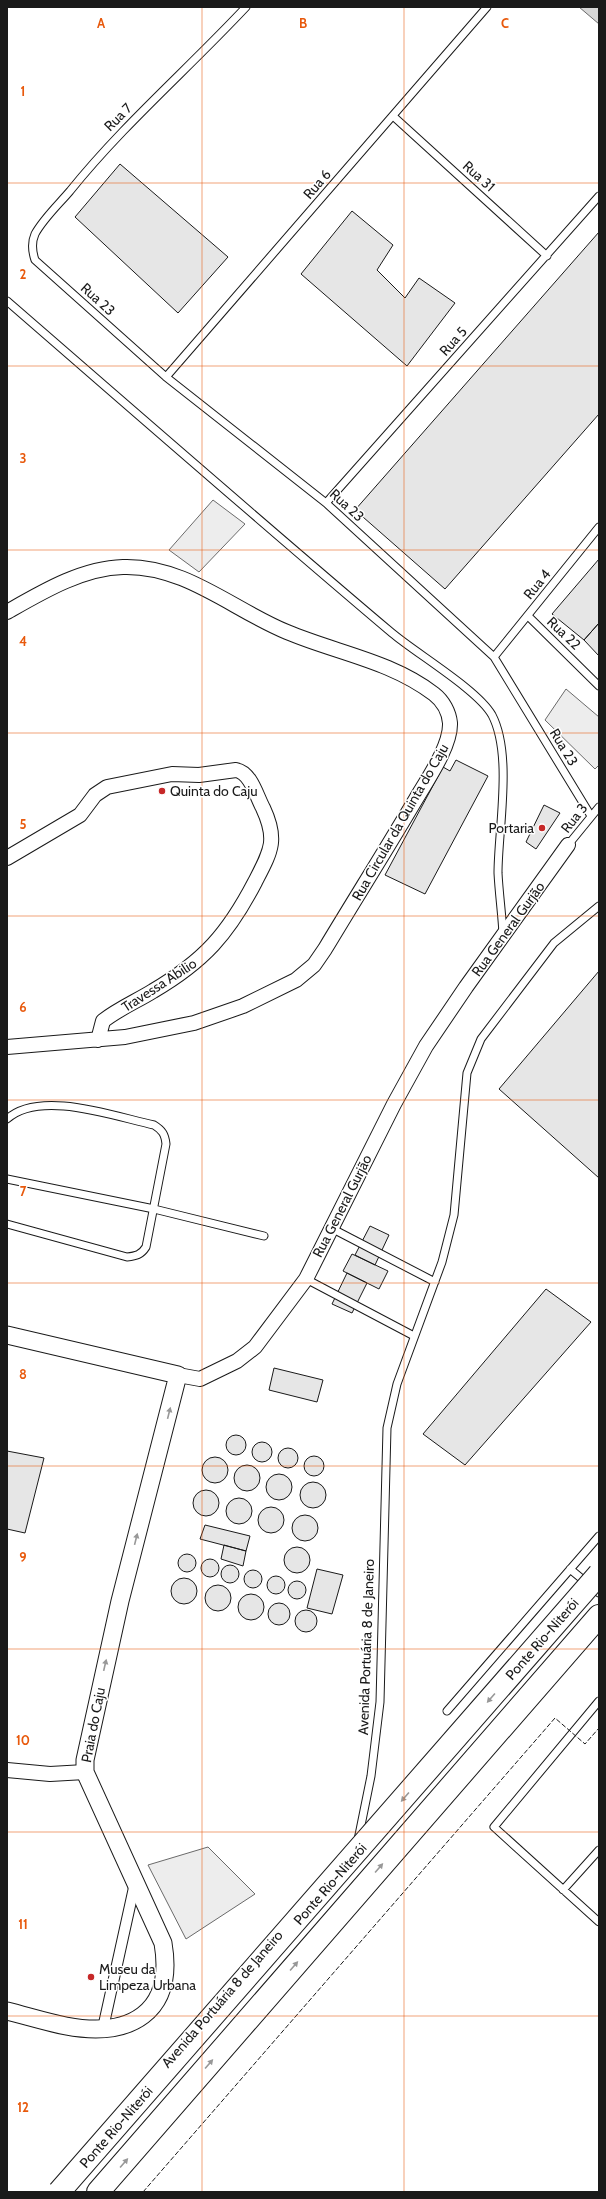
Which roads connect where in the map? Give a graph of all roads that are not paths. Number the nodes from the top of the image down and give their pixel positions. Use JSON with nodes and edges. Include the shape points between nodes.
{"nodes":[{"id":1,"x":246,"y":7,"type":"edge"},
{"id":2,"x":487,"y":7,"type":"edge"},
{"id":3,"x":393,"y":116,"type":"junction"},
{"id":4,"x":599,"y":196,"type":"edge"},
{"id":5,"x":547,"y":256,"type":"junction"},
{"id":6,"x":35,"y":260,"type":"joint"},
{"id":7,"x":7,"y":301,"type":"edge"},
{"id":8,"x":166,"y":377,"type":"junction"},
{"id":9,"x":326,"y":503,"type":"junction"},
{"id":10,"x":599,"y":527,"type":"edge"},
{"id":11,"x":7,"y":612,"type":"edge"},
{"id":12,"x":528,"y":616,"type":"junction"},
{"id":13,"x":494,"y":657,"type":"junction"},
{"id":14,"x":599,"y":686,"type":"edge"},
{"id":15,"x":599,"y":807,"type":"edge"},
{"id":16,"x":591,"y":816,"type":"junction"},
{"id":17,"x":568,"y":845,"type":"joint"},
{"id":18,"x":7,"y":858,"type":"edge"},
{"id":19,"x":599,"y":906,"type":"edge"},
{"id":20,"x":504,"y":936,"type":"junction"},
{"id":21,"x":98,"y":1040,"type":"junction"},
{"id":22,"x":7,"y":1047,"type":"edge"},
{"id":23,"x":7,"y":1119,"type":"edge"},
{"id":24,"x":7,"y":1179,"type":"edge"},
{"id":25,"x":154,"y":1208,"type":"junction"},
{"id":26,"x":7,"y":1224,"type":"edge"},
{"id":27,"x":331,"y":1228,"type":"junction"},
{"id":28,"x":264,"y":1236,"type":"dead end"},
{"id":29,"x":306,"y":1279,"type":"junction"},
{"id":30,"x":435,"y":1282,"type":"junction"},
{"id":31,"x":7,"y":1335,"type":"edge"},
{"id":32,"x":414,"y":1336,"type":"junction"},
{"id":33,"x":178,"y":1375,"type":"junction"},
{"id":34,"x":599,"y":1536,"type":"edge"},
{"id":35,"x":570,"y":1569,"type":"junction"},
{"id":36,"x":599,"y":1574,"type":"edge"},
{"id":37,"x":599,"y":1593,"type":"edge"},
{"id":38,"x":599,"y":1616,"type":"edge"},
{"id":39,"x":599,"y":1702,"type":"edge"},
{"id":40,"x":447,"y":1711,"type":"dead end"},
{"id":41,"x":7,"y":1770,"type":"edge"},
{"id":42,"x":85,"y":1772,"type":"junction"},
{"id":43,"x":599,"y":1850,"type":"edge"},
{"id":44,"x":136,"y":1882,"type":"junction"},
{"id":45,"x":563,"y":1890,"type":"junction"},
{"id":46,"x":599,"y":1922,"type":"edge"},
{"id":47,"x":280,"y":1951,"type":"dead end"},
{"id":48,"x":7,"y":2011,"type":"edge"},
{"id":49,"x":103,"y":2028,"type":"junction"},
{"id":50,"x":59,"y":2192,"type":"edge"},
{"id":51,"x":98,"y":2192,"type":"edge"}],
"edges":[{"from":1,"to":6,"type":"lane","name":"Rua 7","via":[[207,49],[110,143],[85,172],[36,233],[32,248]]},
{"from":2,"to":3,"type":"lane","name":"Rua 6"},
{"from":3,"to":5,"type":"lane","name":"Rua 31"},
{"from":3,"to":8,"type":"lane","name":"Rua 6"},
{"from":4,"to":5,"type":"lane","name":"Rua 5"},
{"from":5,"to":9,"type":"lane","name":"Rua 5"},
{"from":6,"to":8,"type":"lane","name":"Rua 23"},
{"from":7,"to":20,"type":"lane","via":[[395,635],[468,691],[491,714],[497,727],[501,757],[502,814],[498,873]]},
{"from":8,"to":9,"type":"lane","name":"Rua 23"},
{"from":9,"to":13,"type":"lane","name":"Rua 23"},
{"from":10,"to":12,"type":"lane","name":"Rua 4"},
{"from":11,"to":21,"type":"street","name":"Rua Circular da Quinta do Caju","via":[[81,574],[124,566],[157,571],[179,576],[260,620],[290,633],[388,667],[435,695],[447,709],[450,724],[448,739],[441,754],[325,949],[306,973],[243,1006],[194,1023]]},
{"from":12,"to":13,"type":"lane","name":"Rua 4"},
{"from":12,"to":14,"type":"lane","name":"Rua 22"},
{"from":13,"to":16,"type":"lane","name":"Rua 23"},
{"from":15,"to":16,"type":"lane","name":"Rua 3"},
{"from":16,"to":17,"type":"lane","name":"Rua 3"},
{"from":17,"to":20,"type":"street","name":"Rua General Gurjão"},
{"from":18,"to":21,"type":"street","name":"Travessa Abilio","via":[[80,815],[101,790],[172,774],[199,775],[236,770],[244,773],[271,825],[272,841],[263,866],[231,923],[205,954],[169,982],[108,1017],[101,1026]]},
{"from":19,"to":30,"type":"lane","name":"Avenida Portuária 8 de Janeiro","via":[[554,943],[481,1039],[467,1073],[454,1215]]},
{"from":20,"to":27,"type":"street","name":"Rua General Gurjão","via":[[426,1046]]},
{"from":21,"to":22,"type":"street","name":"Rua Circular da Quinta do Caju"},
{"from":23,"to":25,"type":"lane","via":[[28,1109],[69,1106],[154,1125],[165,1135],[166,1144]]},
{"from":24,"to":25,"type":"lane"},
{"from":25,"to":26,"type":"lane","via":[[143,1253],[127,1257]]},
{"from":25,"to":28,"type":"lane"},
{"from":27,"to":29,"type":"street","name":"Rua General Gurjão"},
{"from":27,"to":30,"type":"lane"},
{"from":29,"to":32,"type":"lane"},
{"from":29,"to":33,"type":"street","name":"Rua General Gurjão","via":[[255,1347],[237,1361],[200,1379]]},
{"from":30,"to":32,"type":"lane","name":"Avenida Portuária 8 de Janeiro"},
{"from":31,"to":33,"type":"street","name":"Rua General Gurjão"},
{"from":32,"to":47,"type":"lane","name":"Avenida Portuária 8 de Janeiro","via":[[397,1384],[387,1428],[380,1702],[371,1776],[353,1867]]},
{"from":42,"to":33,"type":"street","name":"Praia do Caju","one_way":true,"via":[[86,1747],[120,1601]]},
{"from":34,"to":35,"type":"lane"},
{"from":35,"to":37,"type":"lane"},
{"from":35,"to":40,"type":"lane"},
{"from":36,"to":50,"type":"highway","name":"Ponte Rio-Niterói","one_way":true,"bridge":true},
{"from":51,"to":38,"type":"highway","name":"Ponte Rio-Niterói","one_way":true},
{"from":39,"to":45,"type":"lane","via":[[494,1827]]},
{"from":41,"to":42,"type":"street","via":[[50,1774]]},
{"from":42,"to":44,"type":"street","name":"Praia do Caju"},
{"from":43,"to":45,"type":"lane"},
{"from":44,"to":49,"type":"street"},
{"from":44,"to":49,"type":"street","name":"Praia do Caju","via":[[163,1943],[165,1979],[160,1996],[148,2012],[134,2022]]},
{"from":45,"to":46,"type":"lane"},
{"from":48,"to":49,"type":"street","name":"Praia do Caju","via":[[67,2026]]}]}
